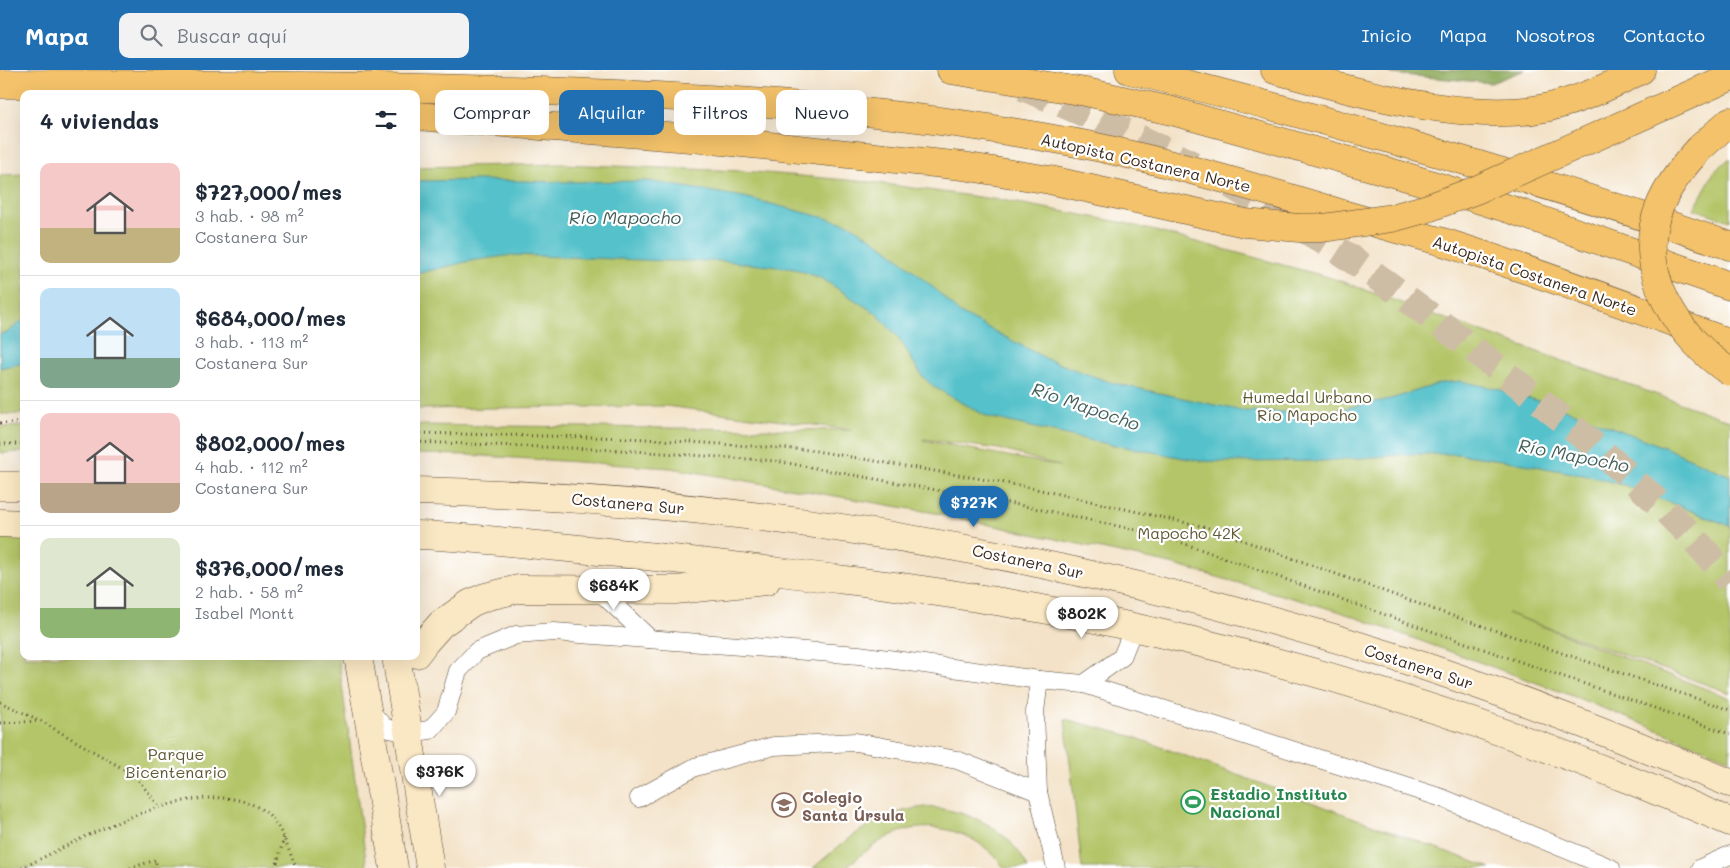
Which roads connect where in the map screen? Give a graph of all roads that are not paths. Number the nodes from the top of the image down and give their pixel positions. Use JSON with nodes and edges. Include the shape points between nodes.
{"nodes":[{"id":1,"x":951,"y":70,"type":"edge"},
{"id":2,"x":1129,"y":70,"type":"edge"},
{"id":3,"x":1275,"y":70,"type":"edge"},
{"id":4,"x":1641,"y":70,"type":"edge"},
{"id":5,"x":1730,"y":77,"type":"edge"},
{"id":6,"x":0,"y":84,"type":"edge"},
{"id":7,"x":193,"y":84,"type":"junction"},
{"id":8,"x":226,"y":90,"type":"edge"},
{"id":9,"x":420,"y":116,"type":"edge"},
{"id":10,"x":1730,"y":121,"type":"edge"},
{"id":11,"x":1730,"y":246,"type":"edge"},
{"id":12,"x":1730,"y":286,"type":"edge"},
{"id":13,"x":1730,"y":343,"type":"edge"},
{"id":14,"x":1730,"y":372,"type":"edge"},
{"id":15,"x":0,"y":486,"type":"edge"},
{"id":16,"x":20,"y":486,"type":"edge"},
{"id":17,"x":420,"y":491,"type":"edge"},
{"id":18,"x":0,"y":523,"type":"edge"},
{"id":19,"x":20,"y":524,"type":"edge"},
{"id":20,"x":420,"y":535,"type":"edge"},
{"id":21,"x":812,"y":576,"type":"junction"},
{"id":22,"x":598,"y":590,"type":"junction"},
{"id":23,"x":1134,"y":627,"type":"junction"},
{"id":24,"x":650,"y":639,"type":"junction"},
{"id":25,"x":420,"y":648,"type":"edge"},
{"id":26,"x":359,"y":660,"type":"edge"},
{"id":27,"x":397,"y":660,"type":"edge"},
{"id":28,"x":413,"y":660,"type":"edge"},
{"id":29,"x":1039,"y":680,"type":"junction"},
{"id":30,"x":1084,"y":684,"type":"junction"},
{"id":31,"x":400,"y":685,"type":"junction"},
{"id":32,"x":367,"y":708,"type":"junction"},
{"id":33,"x":408,"y":733,"type":"junction"},
{"id":34,"x":1730,"y":782,"type":"edge"},
{"id":35,"x":1038,"y":792,"type":"junction"},
{"id":36,"x":639,"y":798,"type":"dead end"},
{"id":37,"x":1730,"y":822,"type":"edge"},
{"id":38,"x":1730,"y":855,"type":"edge"},
{"id":39,"x":394,"y":868,"type":"edge"},
{"id":40,"x":430,"y":868,"type":"edge"},
{"id":41,"x":1056,"y":868,"type":"edge"},
{"id":42,"x":1611,"y":868,"type":"edge"},
{"id":43,"x":1701,"y":868,"type":"edge"}],
"edges":[{"from":1,"to":12,"type":"highway","via":[[1086,92],[1172,111],[1414,179]]},
{"from":2,"to":11,"type":"highway","via":[[1324,120],[1513,174]]},
{"from":3,"to":4,"type":"highway","via":[[1409,104],[1521,112],[1569,102]]},
{"from":5,"to":9,"type":"highway","bridge":true,"via":[[1428,208],[1392,218],[1323,228],[1245,223],[1050,180],[963,166],[703,139]]},
{"from":6,"to":7,"type":"highway","name":"Autopista Costanera Norte"},
{"from":7,"to":8,"type":"highway"},
{"from":7,"to":13,"type":"highway","name":"Autopista Costanera Norte","via":[[504,90],[734,100],[882,113],[1023,134],[1086,145],[1223,179],[1446,243]]},
{"from":10,"to":14,"type":"highway","bridge":true,"via":[[1682,168],[1658,210],[1653,236],[1658,282],[1677,322],[1692,341]]},
{"from":15,"to":16,"type":"main road"},
{"from":17,"to":34,"type":"main road","name":"Costanera Sur","via":[[547,496],[771,517],[994,553],[1104,577],[1234,610],[1408,661],[1590,725]]},
{"from":18,"to":19,"type":"main road"},
{"from":20,"to":21,"type":"main road","via":[[630,554]]},
{"from":21,"to":22,"type":"main road","via":[[675,590]]},
{"from":21,"to":23,"type":"main road","via":[[920,589]]},
{"from":22,"to":24,"type":"lane"},
{"from":22,"to":25,"type":"main road","via":[[518,589],[485,596],[441,624]]},
{"from":23,"to":30,"type":"lane","via":[[1122,657]]},
{"from":23,"to":37,"type":"main road","via":[[1230,649],[1420,704],[1607,770]]},
{"from":24,"to":29,"type":"lane","via":[[859,655]]},
{"from":24,"to":33,"type":"lane","via":[[554,632],[516,635],[477,651],[458,671],[446,712],[430,730]]},
{"from":26,"to":32,"type":"main road"},
{"from":27,"to":31,"type":"main road"},
{"from":28,"to":31,"type":"main road"},
{"from":29,"to":30,"type":"lane"},
{"from":29,"to":35,"type":"lane","via":[[1035,712]]},
{"from":30,"to":42,"type":"lane","via":[[1442,798]]},
{"from":31,"to":33,"type":"main road"},
{"from":32,"to":33,"type":"lane","via":[[385,728]]},
{"from":32,"to":39,"type":"main road"},
{"from":33,"to":40,"type":"main road"},
{"from":35,"to":36,"type":"lane","via":[[957,760],[856,742],[774,746],[695,767]]},
{"from":35,"to":41,"type":"lane"},
{"from":38,"to":43,"type":"lane"}]}
